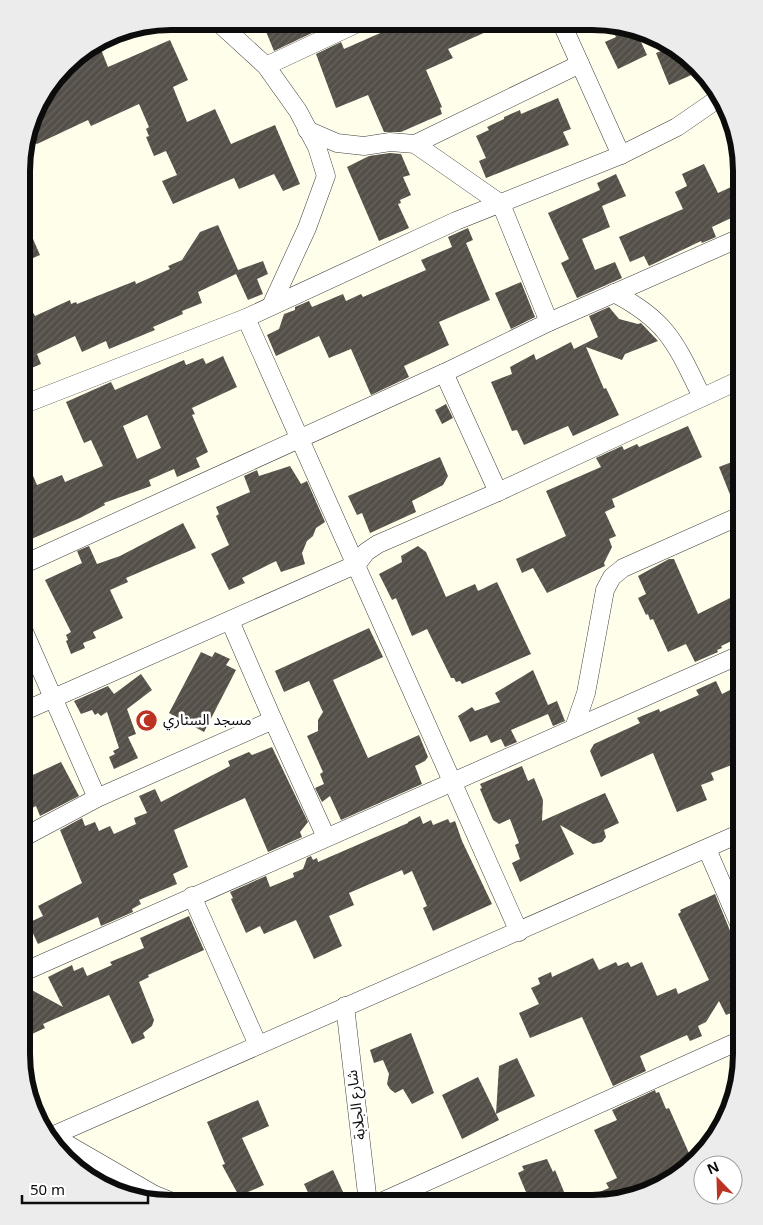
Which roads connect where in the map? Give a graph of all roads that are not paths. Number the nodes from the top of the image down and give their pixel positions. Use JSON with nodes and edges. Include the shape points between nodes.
{"nodes":[{"id":1,"x":227,"y":30,"type":"edge"},
{"id":2,"x":343,"y":30,"type":"edge"},
{"id":3,"x":565,"y":30,"type":"edge"},
{"id":4,"x":580,"y":64,"type":"junction"},
{"id":5,"x":266,"y":66,"type":"junction"},
{"id":6,"x":715,"y":101,"type":"edge"},
{"id":7,"x":307,"y":130,"type":"junction"},
{"id":8,"x":415,"y":144,"type":"junction"},
{"id":9,"x":621,"y":155,"type":"junction"},
{"id":10,"x":500,"y":204,"type":"junction"},
{"id":11,"x":733,"y":241,"type":"edge"},
{"id":12,"x":614,"y":293,"type":"junction"},
{"id":13,"x":271,"y":306,"type":"junction"},
{"id":14,"x":246,"y":318,"type":"junction"},
{"id":15,"x":549,"y":322,"type":"junction"},
{"id":16,"x":444,"y":373,"type":"junction"},
{"id":17,"x":733,"y":383,"type":"edge"},
{"id":18,"x":702,"y":396,"type":"junction"},
{"id":19,"x":30,"y":402,"type":"edge"},
{"id":20,"x":300,"y":438,"type":"junction"},
{"id":21,"x":498,"y":492,"type":"junction"},
{"id":22,"x":733,"y":520,"type":"edge"},
{"id":23,"x":30,"y":561,"type":"edge"},
{"id":24,"x":357,"y":564,"type":"junction"},
{"id":25,"x":230,"y":621,"type":"junction"},
{"id":26,"x":30,"y":645,"type":"edge"},
{"id":27,"x":733,"y":658,"type":"edge"},
{"id":28,"x":54,"y":699,"type":"junction"},
{"id":29,"x":30,"y":709,"type":"edge"},
{"id":30,"x":274,"y":720,"type":"junction"},
{"id":31,"x":574,"y":728,"type":"junction"},
{"id":32,"x":453,"y":781,"type":"junction"},
{"id":33,"x":98,"y":798,"type":"junction"},
{"id":34,"x":30,"y":834,"type":"edge"},
{"id":35,"x":326,"y":837,"type":"junction"},
{"id":36,"x":733,"y":838,"type":"edge"},
{"id":37,"x":707,"y":849,"type":"junction"},
{"id":38,"x":192,"y":896,"type":"junction"},
{"id":39,"x":733,"y":908,"type":"edge"},
{"id":40,"x":519,"y":932,"type":"junction"},
{"id":41,"x":30,"y":963,"type":"edge"},
{"id":42,"x":345,"y":1006,"type":"junction"},
{"id":43,"x":733,"y":1044,"type":"edge"},
{"id":44,"x":258,"y":1045,"type":"junction"},
{"id":45,"x":56,"y":1135,"type":"edge"},
{"id":46,"x":58,"y":1139,"type":"edge"},
{"id":47,"x":153,"y":1194,"type":"edge"},
{"id":48,"x":367,"y":1195,"type":"edge"},
{"id":49,"x":397,"y":1195,"type":"edge"}],
"edges":[{"from":1,"to":5,"type":"street"},
{"from":2,"to":5,"type":"street"},
{"from":3,"to":4,"type":"street"},
{"from":4,"to":8,"type":"street"},
{"from":4,"to":9,"type":"street"},
{"from":5,"to":7,"type":"street","via":[[298,111]]},
{"from":6,"to":9,"type":"street","via":[[677,127]]},
{"from":7,"to":8,"type":"street","via":[[337,143],[364,146],[390,142]]},
{"from":7,"to":13,"type":"street","via":[[317,147],[326,176],[307,228]]},
{"from":8,"to":10,"type":"street"},
{"from":9,"to":10,"type":"street"},
{"from":10,"to":13,"type":"street"},
{"from":10,"to":15,"type":"street"},
{"from":11,"to":12,"type":"street"},
{"from":12,"to":15,"type":"street"},
{"from":12,"to":18,"type":"street","via":[[650,315],[668,332]]},
{"from":13,"to":14,"type":"street"},
{"from":14,"to":19,"type":"street"},
{"from":14,"to":20,"type":"street"},
{"from":15,"to":16,"type":"street"},
{"from":16,"to":20,"type":"street"},
{"from":16,"to":21,"type":"street"},
{"from":17,"to":18,"type":"street"},
{"from":18,"to":21,"type":"street"},
{"from":20,"to":23,"type":"street"},
{"from":20,"to":24,"type":"street"},
{"from":21,"to":24,"type":"street","via":[[378,544]]},
{"from":22,"to":31,"type":"street","via":[[623,568],[612,577],[601,606],[586,693]]},
{"from":24,"to":25,"type":"street"},
{"from":24,"to":32,"type":"street"},
{"from":25,"to":28,"type":"street"},
{"from":25,"to":30,"type":"street"},
{"from":26,"to":28,"type":"street"},
{"from":27,"to":31,"type":"street"},
{"from":28,"to":29,"type":"street"},
{"from":28,"to":33,"type":"street"},
{"from":30,"to":33,"type":"street"},
{"from":30,"to":35,"type":"street"},
{"from":31,"to":32,"type":"street"},
{"from":32,"to":35,"type":"street"},
{"from":32,"to":40,"type":"street"},
{"from":33,"to":34,"type":"street"},
{"from":35,"to":38,"type":"street"},
{"from":36,"to":37,"type":"street"},
{"from":37,"to":39,"type":"street"},
{"from":37,"to":40,"type":"street"},
{"from":38,"to":41,"type":"street"},
{"from":38,"to":44,"type":"street"},
{"from":40,"to":42,"type":"street"},
{"from":42,"to":44,"type":"street"},
{"from":42,"to":48,"type":"street","name":"شارع الجلابة"},
{"from":43,"to":49,"type":"street"},
{"from":44,"to":45,"type":"street"},
{"from":46,"to":47,"type":"street"}]}
